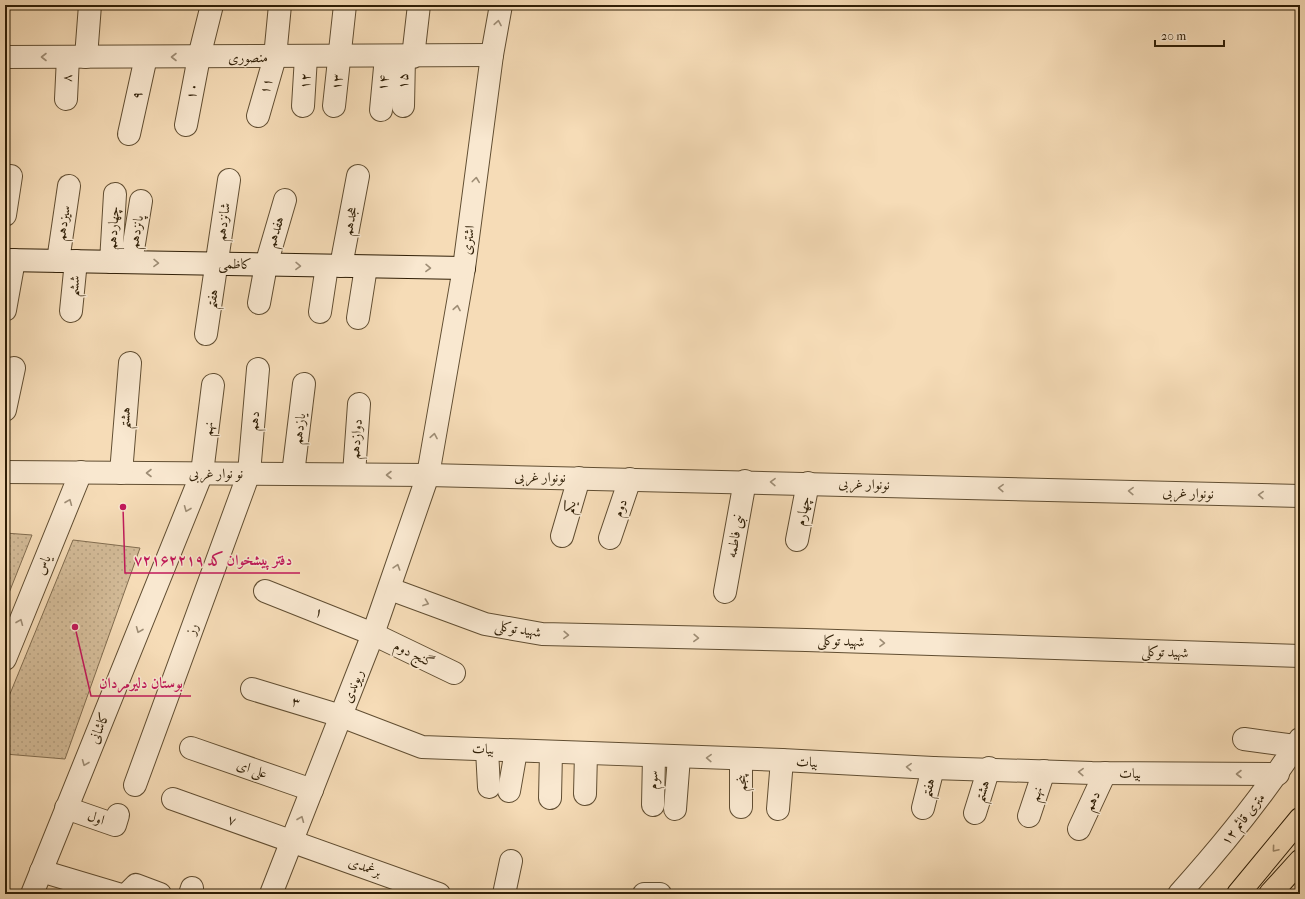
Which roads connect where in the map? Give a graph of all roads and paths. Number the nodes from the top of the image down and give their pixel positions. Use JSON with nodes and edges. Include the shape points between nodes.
{"nodes":[{"id":1,"x":90,"y":5,"type":"edge"},
{"id":2,"x":212,"y":5,"type":"edge"},
{"id":3,"x":280,"y":5,"type":"edge"},
{"id":4,"x":345,"y":5,"type":"edge"},
{"id":5,"x":419,"y":5,"type":"edge"},
{"id":6,"x":501,"y":5,"type":"edge"},
{"id":7,"x":492,"y":55,"type":"junction"},
{"id":8,"x":5,"y":57,"type":"edge"},
{"id":9,"x":77,"y":57,"type":"junction"},
{"id":10,"x":146,"y":57,"type":"junction"},
{"id":11,"x":199,"y":57,"type":"junction"},
{"id":12,"x":274,"y":57,"type":"junction"},
{"id":13,"x":306,"y":57,"type":"junction"},
{"id":14,"x":339,"y":57,"type":"junction"},
{"id":15,"x":401,"y":57,"type":"junction"},
{"id":16,"x":66,"y":99,"type":"dead end"},
{"id":17,"x":303,"y":106,"type":"dead end"},
{"id":18,"x":334,"y":106,"type":"dead end"},
{"id":19,"x":403,"y":106,"type":"dead end"},
{"id":20,"x":381,"y":110,"type":"dead end"},
{"id":21,"x":258,"y":116,"type":"dead end"},
{"id":22,"x":186,"y":125,"type":"dead end"},
{"id":23,"x":129,"y":134,"type":"dead end"},
{"id":24,"x":11,"y":176,"type":"dead end"},
{"id":25,"x":358,"y":176,"type":"dead end"},
{"id":26,"x":229,"y":180,"type":"dead end"},
{"id":27,"x":69,"y":186,"type":"dead end"},
{"id":28,"x":115,"y":194,"type":"dead end"},
{"id":29,"x":285,"y":200,"type":"dead end"},
{"id":30,"x":141,"y":201,"type":"dead end"},
{"id":31,"x":5,"y":215,"type":"edge"},
{"id":32,"x":9,"y":260,"type":"edge"},
{"id":33,"x":67,"y":261,"type":"junction"},
{"id":34,"x":121,"y":262,"type":"junction"},
{"id":35,"x":217,"y":264,"type":"junction"},
{"id":36,"x":266,"y":265,"type":"junction"},
{"id":37,"x":334,"y":266,"type":"junction"},
{"id":38,"x":366,"y":267,"type":"junction"},
{"id":39,"x":464,"y":268,"type":"junction"},
{"id":40,"x":259,"y":303,"type":"dead end"},
{"id":41,"x":5,"y":310,"type":"edge"},
{"id":42,"x":71,"y":311,"type":"dead end"},
{"id":43,"x":320,"y":312,"type":"dead end"},
{"id":44,"x":358,"y":318,"type":"dead end"},
{"id":45,"x":206,"y":334,"type":"dead end"},
{"id":46,"x":130,"y":364,"type":"dead end"},
{"id":47,"x":14,"y":368,"type":"dead end"},
{"id":48,"x":258,"y":369,"type":"dead end"},
{"id":49,"x":214,"y":384,"type":"dead end"},
{"id":50,"x":304,"y":384,"type":"dead end"},
{"id":51,"x":358,"y":404,"type":"dead end"},
{"id":52,"x":5,"y":410,"type":"edge"},
{"id":53,"x":5,"y":472,"type":"edge"},
{"id":54,"x":81,"y":472,"type":"junction"},
{"id":55,"x":121,"y":473,"type":"junction"},
{"id":56,"x":202,"y":473,"type":"junction"},
{"id":57,"x":249,"y":473,"type":"junction"},
{"id":58,"x":293,"y":474,"type":"junction"},
{"id":59,"x":354,"y":474,"type":"junction"},
{"id":60,"x":428,"y":475,"type":"junction"},
{"id":61,"x":579,"y":478,"type":"junction"},
{"id":62,"x":630,"y":479,"type":"junction"},
{"id":63,"x":745,"y":481,"type":"junction"},
{"id":64,"x":808,"y":482,"type":"junction"},
{"id":65,"x":1300,"y":496,"type":"edge"},
{"id":66,"x":562,"y":536,"type":"dead end"},
{"id":67,"x":610,"y":538,"type":"dead end"},
{"id":68,"x":797,"y":540,"type":"dead end"},
{"id":69,"x":390,"y":589,"type":"junction"},
{"id":70,"x":265,"y":591,"type":"dead end"},
{"id":71,"x":725,"y":592,"type":"dead end"},
{"id":72,"x":374,"y":634,"type":"junction"},
{"id":73,"x":1300,"y":656,"type":"edge"},
{"id":74,"x":5,"y":659,"type":"edge"},
{"id":75,"x":454,"y":673,"type":"dead end"},
{"id":76,"x":252,"y":689,"type":"dead end"},
{"id":77,"x":341,"y":716,"type":"junction"},
{"id":78,"x":1244,"y":739,"type":"dead end"},
{"id":79,"x":1298,"y":743,"type":"edge"},
{"id":80,"x":191,"y":748,"type":"dead end"},
{"id":81,"x":487,"y":750,"type":"junction"},
{"id":82,"x":516,"y":750,"type":"junction"},
{"id":83,"x":551,"y":752,"type":"junction"},
{"id":84,"x":586,"y":753,"type":"junction"},
{"id":85,"x":654,"y":756,"type":"junction"},
{"id":86,"x":679,"y":756,"type":"junction"},
{"id":87,"x":741,"y":759,"type":"junction"},
{"id":88,"x":782,"y":760,"type":"junction"},
{"id":89,"x":933,"y":768,"type":"junction"},
{"id":90,"x":989,"y":768,"type":"junction"},
{"id":91,"x":1044,"y":771,"type":"junction"},
{"id":92,"x":1105,"y":773,"type":"junction"},
{"id":93,"x":1278,"y":774,"type":"junction"},
{"id":94,"x":135,"y":785,"type":"dead end"},
{"id":95,"x":312,"y":790,"type":"junction"},
{"id":96,"x":585,"y":794,"type":"dead end"},
{"id":97,"x":550,"y":798,"type":"dead end"},
{"id":98,"x":173,"y":800,"type":"dead end"},
{"id":99,"x":653,"y":805,"type":"dead end"},
{"id":100,"x":741,"y":807,"type":"dead end"},
{"id":101,"x":66,"y":808,"type":"junction"},
{"id":102,"x":674,"y":808,"type":"dead end"},
{"id":103,"x":923,"y":808,"type":"dead end"},
{"id":104,"x":778,"y":809,"type":"dead end"},
{"id":105,"x":975,"y":813,"type":"dead end"},
{"id":106,"x":118,"y":815,"type":"dead end"},
{"id":107,"x":1029,"y":816,"type":"dead end"},
{"id":108,"x":1300,"y":819,"type":"edge"},
{"id":109,"x":1079,"y":829,"type":"dead end"},
{"id":110,"x":292,"y":841,"type":"junction"},
{"id":111,"x":511,"y":861,"type":"dead end"},
{"id":112,"x":1300,"y":861,"type":"edge"},
{"id":113,"x":41,"y":871,"type":"junction"},
{"id":114,"x":32,"y":894,"type":"edge"},
{"id":115,"x":118,"y":894,"type":"edge"},
{"id":116,"x":127,"y":894,"type":"edge"},
{"id":117,"x":160,"y":894,"type":"edge"},
{"id":118,"x":271,"y":894,"type":"edge"},
{"id":119,"x":439,"y":894,"type":"edge"},
{"id":120,"x":504,"y":894,"type":"edge"},
{"id":121,"x":644,"y":894,"type":"edge"},
{"id":122,"x":660,"y":894,"type":"edge"},
{"id":123,"x":1179,"y":894,"type":"edge"},
{"id":124,"x":1238,"y":894,"type":"edge"},
{"id":125,"x":1270,"y":894,"type":"edge"}],
"edges":[{"from":1,"to":9,"type":"street","name":"۸"},
{"from":2,"to":11,"type":"street","name":"۱۰"},
{"from":3,"to":12,"type":"street","name":"۱۱"},
{"from":4,"to":14,"type":"street","name":"۱۳"},
{"from":5,"to":15,"type":"street"},
{"from":7,"to":6,"type":"street","name":"اشتری","one_way":true},
{"from":7,"to":15,"type":"street","name":"منصوری"},
{"from":39,"to":7,"type":"street","name":"اشتری","one_way":true},
{"from":9,"to":8,"type":"street","name":"منصوری","one_way":true},
{"from":9,"to":10,"type":"street","name":"منصوری"},
{"from":9,"to":16,"type":"street","name":"۸"},
{"from":11,"to":10,"type":"street","name":"منصوری","one_way":true},
{"from":10,"to":23,"type":"street","name":"۹"},
{"from":11,"to":12,"type":"street","name":"منصوری"},
{"from":11,"to":22,"type":"street","name":"۱۰"},
{"from":12,"to":13,"type":"street","name":"منصوری"},
{"from":12,"to":21,"type":"street","name":"۱۱"},
{"from":13,"to":14,"type":"street","name":"منصوری"},
{"from":13,"to":17,"type":"street","name":"۱۲"},
{"from":14,"to":15,"type":"street","name":"منصوری"},
{"from":14,"to":18,"type":"street","name":"۱۳"},
{"from":15,"to":19,"type":"street","name":"۱۵"},
{"from":15,"to":20,"type":"street","name":"۱۴"},
{"from":24,"to":31,"type":"street"},
{"from":25,"to":37,"type":"street","name":"هجدهم"},
{"from":26,"to":35,"type":"street","name":"شانزدهم"},
{"from":27,"to":33,"type":"street","name":"سیزدهم"},
{"from":28,"to":34,"type":"street","name":"چهاردهم"},
{"from":29,"to":36,"type":"street","name":"هفدهم"},
{"from":30,"to":34,"type":"street","name":"پانزدهم"},
{"from":32,"to":33,"type":"street","name":"کاظمی"},
{"from":32,"to":41,"type":"street"},
{"from":33,"to":34,"type":"street","name":"کاظمی"},
{"from":33,"to":42,"type":"street","name":"ششم"},
{"from":34,"to":35,"type":"street","name":"کاظمی","one_way":true},
{"from":35,"to":36,"type":"street","name":"کاظمی"},
{"from":35,"to":45,"type":"street","name":"هفتم"},
{"from":36,"to":37,"type":"street","name":"کاظمی","one_way":true},
{"from":36,"to":40,"type":"street"},
{"from":37,"to":38,"type":"street","name":"کاظمی"},
{"from":37,"to":43,"type":"street"},
{"from":38,"to":39,"type":"street","name":"کاظمی","one_way":true},
{"from":38,"to":44,"type":"street"},
{"from":60,"to":39,"type":"street","name":"اشتری","one_way":true},
{"from":46,"to":55,"type":"street","name":"هشتم"},
{"from":47,"to":52,"type":"street"},
{"from":48,"to":57,"type":"street","name":"دهم"},
{"from":49,"to":56,"type":"street","name":"نهم"},
{"from":50,"to":58,"type":"street","name":"یازدهم"},
{"from":51,"to":59,"type":"street","name":"دوازدهم"},
{"from":53,"to":54,"type":"street","name":"نو نوار غربی"},
{"from":54,"to":55,"type":"street","name":"نو نوار غربی"},
{"from":74,"to":54,"type":"street","name":"یاس","one_way":true},
{"from":56,"to":55,"type":"street","name":"نو نوار غربی","one_way":true},
{"from":56,"to":57,"type":"street","name":"نو نوار غربی"},
{"from":56,"to":101,"type":"street","name":"کاشانی","one_way":true},
{"from":57,"to":58,"type":"street","name":"نو نوار غربی"},
{"from":57,"to":94,"type":"street","name":"رز"},
{"from":58,"to":59,"type":"street","name":"نو نوار غربی"},
{"from":60,"to":59,"type":"street","name":"نو نوار غربی","one_way":true},
{"from":60,"to":61,"type":"street","name":"نونوار غربی"},
{"from":69,"to":60,"type":"street","name":"ریوندی","one_way":true},
{"from":61,"to":62,"type":"street","name":"نونوار غربی"},
{"from":61,"to":66,"type":"street","name":"یکم"},
{"from":62,"to":63,"type":"street","name":"نونوار غربی"},
{"from":62,"to":67,"type":"street","name":"دوم"},
{"from":64,"to":63,"type":"street","name":"نونوار غربی","one_way":true},
{"from":63,"to":71,"type":"street","name":"نبی فاطمه"},
{"from":65,"to":64,"type":"street","name":"نونوار غربی","one_way":true},
{"from":64,"to":68,"type":"street","name":"چهارم"},
{"from":69,"to":72,"type":"street","name":"ریوندی"},
{"from":69,"to":73,"type":"street","name":"شهید توکلی","one_way":true,"via":[[485,624],[542,634]]},
{"from":70,"to":72,"type":"street","name":"۱"},
{"from":72,"to":75,"type":"street","name":"گنج دوم"},
{"from":72,"to":77,"type":"street","name":"ریوندی"},
{"from":76,"to":77,"type":"street","name":"۳"},
{"from":77,"to":81,"type":"street","name":"بیات","via":[[422,747]]},
{"from":77,"to":95,"type":"street","name":"ریوندی"},
{"from":78,"to":79,"type":"street"},
{"from":79,"to":93,"type":"street","name":"۱۲ متری قائم"},
{"from":80,"to":95,"type":"street","name":"علی ای"},
{"from":81,"to":82,"type":"street","name":"بیات"},
{"from":81,"to":82,"type":"street","via":[[499,789]]},
{"from":82,"to":83,"type":"street","name":"بیات"},
{"from":83,"to":84,"type":"street","name":"بیات"},
{"from":83,"to":97,"type":"street"},
{"from":84,"to":85,"type":"street","name":"بیات"},
{"from":84,"to":96,"type":"street"},
{"from":85,"to":86,"type":"street","name":"بیات"},
{"from":85,"to":99,"type":"street","name":"سوم"},
{"from":87,"to":86,"type":"street","name":"بیات","one_way":true},
{"from":86,"to":102,"type":"street"},
{"from":87,"to":88,"type":"street","name":"بیات"},
{"from":87,"to":100,"type":"street","name":"پنجم"},
{"from":89,"to":88,"type":"street","name":"بیات","one_way":true},
{"from":88,"to":104,"type":"street"},
{"from":89,"to":90,"type":"street","name":"بیات"},
{"from":89,"to":103,"type":"street","name":"هفتم"},
{"from":90,"to":91,"type":"street","name":"بیات"},
{"from":90,"to":105,"type":"street","name":"هشتم"},
{"from":92,"to":91,"type":"street","name":"بیات","one_way":true},
{"from":91,"to":107,"type":"street","name":"نهم"},
{"from":93,"to":92,"type":"street","name":"بیات","one_way":true},
{"from":92,"to":109,"type":"street","name":"دهم"},
{"from":93,"to":123,"type":"street","name":"۱۲ متری قائم","via":[[1219,849]]},
{"from":110,"to":95,"type":"street","name":"ریوندی","one_way":true},
{"from":98,"to":110,"type":"street","name":"۷"},
{"from":101,"to":106,"type":"street","name":"اول","via":[[115,825]]},
{"from":101,"to":113,"type":"street","name":"کاشانی"},
{"from":108,"to":124,"type":"main road","one_way":true},
{"from":110,"to":118,"type":"street","name":"ریوندی"},
{"from":110,"to":119,"type":"street","name":"برغمدی"},
{"from":111,"to":120,"type":"street"},
{"from":112,"to":125,"type":"main road"},
{"from":113,"to":114,"type":"street","name":"کاشانی"},
{"from":113,"to":115,"type":"street"},
{"from":116,"to":117,"type":"street","via":[[136,885]]},
{"from":121,"to":122,"type":"street"}]}
